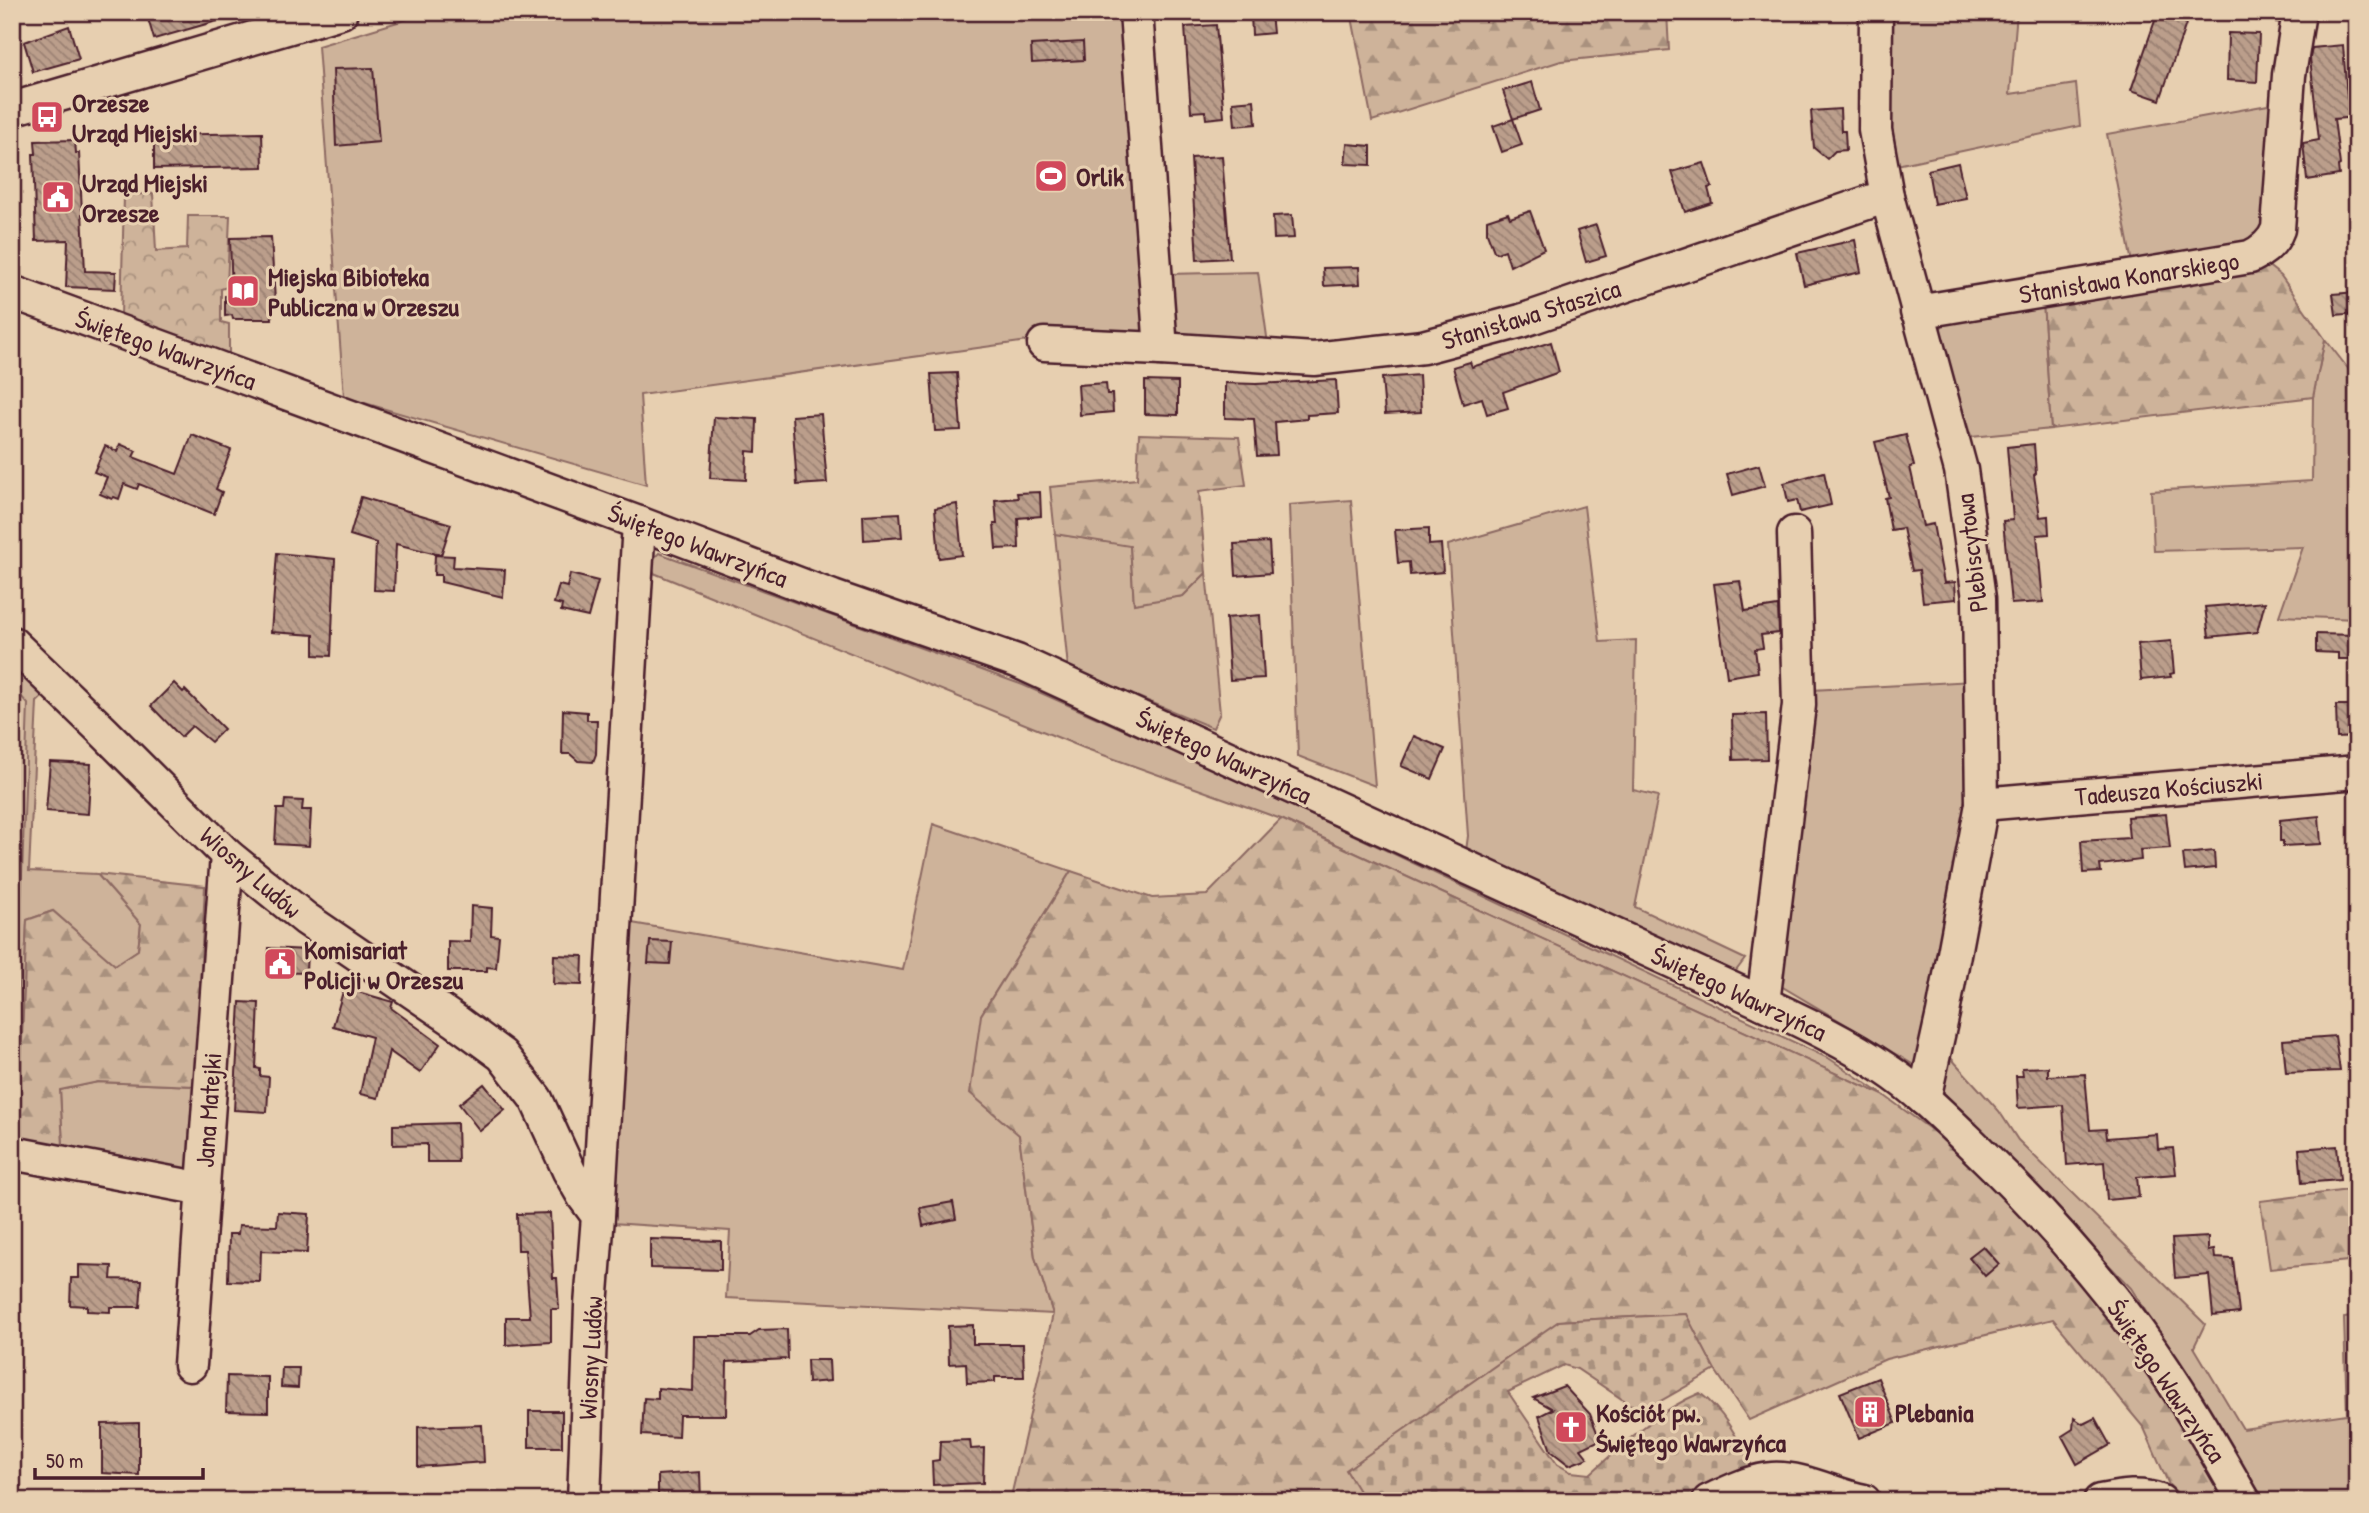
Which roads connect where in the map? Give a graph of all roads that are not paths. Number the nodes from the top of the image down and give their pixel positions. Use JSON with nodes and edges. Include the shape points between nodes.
{"nodes":[{"id":1,"x":341,"y":12,"type":"edge"},
{"id":2,"x":1136,"y":12,"type":"edge"},
{"id":3,"x":1876,"y":12,"type":"edge"},
{"id":4,"x":2299,"y":12,"type":"edge"},
{"id":5,"x":12,"y":109,"type":"edge"},
{"id":6,"x":1887,"y":196,"type":"junction"},
{"id":7,"x":12,"y":292,"type":"edge"},
{"id":8,"x":1917,"y":312,"type":"junction"},
{"id":9,"x":1044,"y":344,"type":"dead end"},
{"id":10,"x":1161,"y":349,"type":"junction"},
{"id":11,"x":639,"y":523,"type":"junction"},
{"id":12,"x":1794,"y":533,"type":"dead end"},
{"id":13,"x":12,"y":643,"type":"edge"},
{"id":14,"x":2357,"y":772,"type":"edge"},
{"id":15,"x":1982,"y":804,"type":"junction"},
{"id":16,"x":227,"y":855,"type":"junction"},
{"id":17,"x":1763,"y":1003,"type":"junction"},
{"id":18,"x":1924,"y":1099,"type":"junction"},
{"id":19,"x":12,"y":1153,"type":"edge"},
{"id":20,"x":203,"y":1189,"type":"junction"},
{"id":21,"x":598,"y":1216,"type":"junction"},
{"id":22,"x":190,"y":1364,"type":"dead end"},
{"id":23,"x":584,"y":1501,"type":"edge"},
{"id":24,"x":1709,"y":1501,"type":"edge"},
{"id":25,"x":1864,"y":1501,"type":"edge"},
{"id":26,"x":2100,"y":1501,"type":"edge"},
{"id":27,"x":2160,"y":1501,"type":"edge"},
{"id":28,"x":2244,"y":1501,"type":"edge"}],
"edges":[{"from":1,"to":5,"type":"street"},
{"from":2,"to":10,"type":"street"},
{"from":3,"to":6,"type":"street","name":"Plebiscytowa","via":[[1875,130]]},
{"from":4,"to":8,"type":"street","name":"Stanisława Konarskiego","via":[[2289,75],[2278,229],[2258,254]]},
{"from":6,"to":8,"type":"street","name":"Plebiscytowa"},
{"from":6,"to":10,"type":"street","name":"Stanisława Staszica","via":[[1521,321],[1423,347],[1314,359]]},
{"from":7,"to":11,"type":"street","name":"Świętego Wawrzyńca"},
{"from":8,"to":15,"type":"street","name":"Plebiscytowa","via":[[1961,470],[1979,598]]},
{"from":9,"to":10,"type":"street","name":"Stanisława Staszica"},
{"from":11,"to":17,"type":"street","name":"Świętego Wawrzyńca","via":[[1017,661]]},
{"from":11,"to":21,"type":"street","name":"Wiosny Ludów"},
{"from":12,"to":17,"type":"street","via":[[1800,705]]},
{"from":13,"to":16,"type":"street","name":"Wiosny Ludów"},
{"from":14,"to":15,"type":"street","name":"Tadeusza Kościuszki"},
{"from":15,"to":18,"type":"street","name":"Plebiscytowa"},
{"from":16,"to":20,"type":"street","name":"Jana Matejki"},
{"from":16,"to":21,"type":"street","name":"Wiosny Ludów","via":[[306,919],[502,1055],[536,1099],[569,1171]]},
{"from":17,"to":18,"type":"street","name":"Świętego Wawrzyńca","via":[[1843,1042]]},
{"from":18,"to":28,"type":"street","name":"Świętego Wawrzyńca","via":[[2020,1191],[2092,1272],[2156,1358]]},
{"from":19,"to":20,"type":"street"},
{"from":20,"to":22,"type":"street","name":"Jana Matejki"},
{"from":21,"to":23,"type":"street","name":"Wiosny Ludów"},
{"from":24,"to":25,"type":"street","via":[[1772,1479],[1796,1481]]},
{"from":26,"to":27,"type":"street","via":[[2126,1496]]}]}
